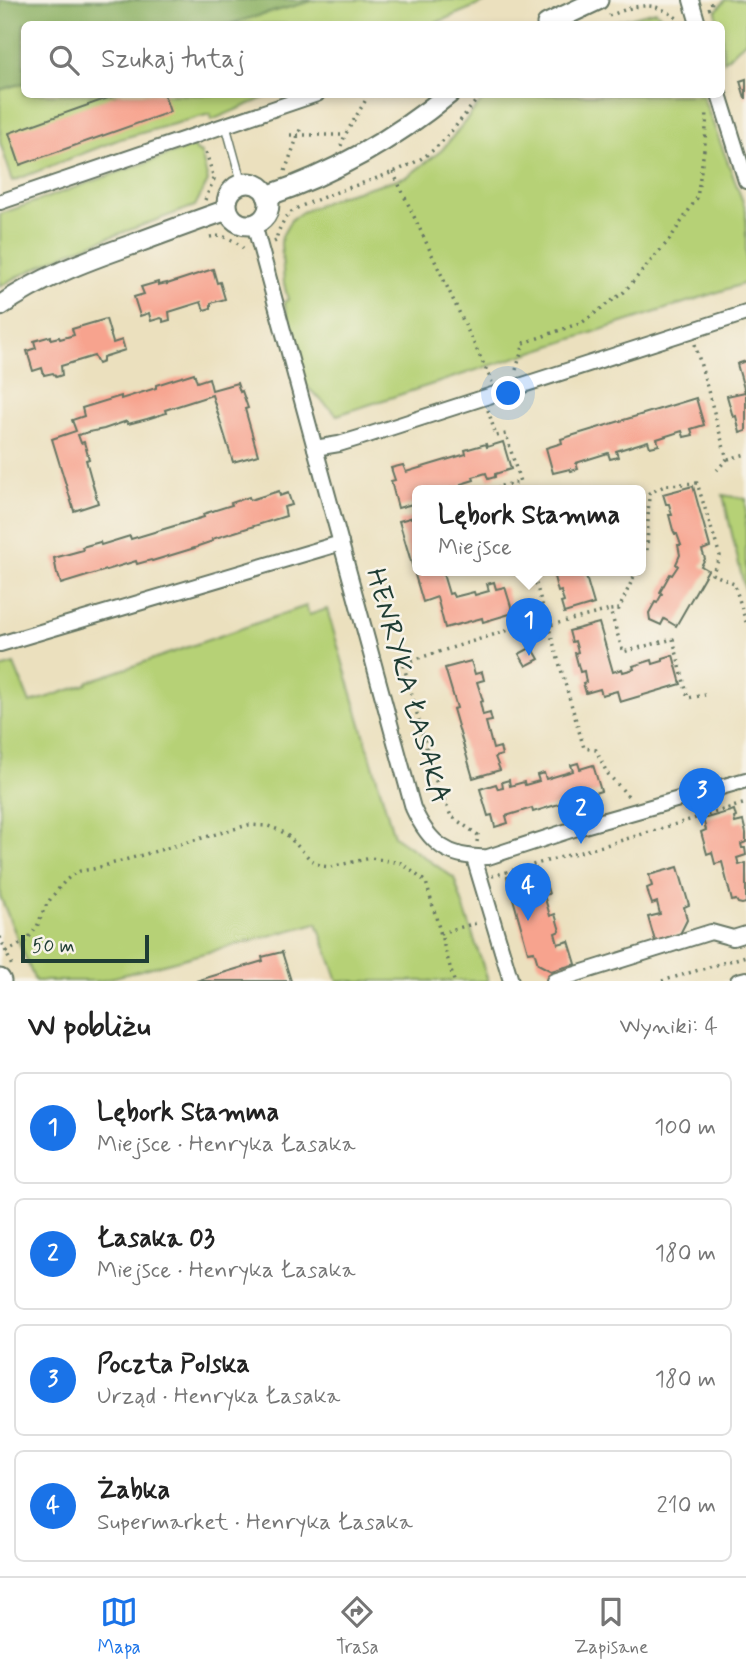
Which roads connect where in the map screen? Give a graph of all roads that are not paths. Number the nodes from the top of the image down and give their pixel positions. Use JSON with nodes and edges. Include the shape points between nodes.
{"nodes":[{"id":1,"x":603,"y":8,"type":"edge"},
{"id":2,"x":558,"y":21,"type":"edge"},
{"id":3,"x":305,"y":98,"type":"edge"},
{"id":4,"x":444,"y":98,"type":"edge"},
{"id":5,"x":720,"y":98,"type":"edge"},
{"id":6,"x":225,"y":125,"type":"junction"},
{"id":7,"x":746,"y":181,"type":"edge"},
{"id":8,"x":242,"y":184,"type":"junction"},
{"id":9,"x":267,"y":196,"type":"junction"},
{"id":10,"x":0,"y":202,"type":"edge"},
{"id":11,"x":227,"y":210,"type":"junction"},
{"id":12,"x":254,"y":224,"type":"junction"},
{"id":13,"x":0,"y":306,"type":"edge"},
{"id":14,"x":746,"y":313,"type":"edge"},
{"id":15,"x":315,"y":448,"type":"junction"},
{"id":16,"x":341,"y":543,"type":"junction"},
{"id":17,"x":0,"y":644,"type":"edge"},
{"id":18,"x":746,"y":780,"type":"edge"},
{"id":19,"x":474,"y":858,"type":"junction"},
{"id":20,"x":746,"y":934,"type":"edge"},
{"id":21,"x":746,"y":979,"type":"edge"},
{"id":22,"x":511,"y":981,"type":"edge"},
{"id":23,"x":554,"y":981,"type":"edge"},
{"id":24,"x":737,"y":981,"type":"edge"}],
"edges":[{"from":1,"to":2,"type":"street"},
{"from":3,"to":6,"type":"street"},
{"from":4,"to":9,"type":"street","via":[[372,150]]},
{"from":5,"to":7,"type":"street"},
{"from":6,"to":8,"type":"lane"},
{"from":6,"to":10,"type":"street"},
{"from":8,"to":9,"type":"street","via":[[255,184]]},
{"from":8,"to":11,"type":"street","via":[[228,197]]},
{"from":9,"to":12,"type":"street","via":[[268,211]]},
{"from":11,"to":12,"type":"street","via":[[240,224]]},
{"from":11,"to":13,"type":"street","via":[[210,226],[81,263]]},
{"from":12,"to":15,"type":"street","name":"HENRYKA ŁASAKA"},
{"from":14,"to":15,"type":"street","via":[[351,441]]},
{"from":15,"to":16,"type":"street","name":"HENRYKA ŁASAKA"},
{"from":16,"to":17,"type":"street"},
{"from":16,"to":19,"type":"street","name":"HENRYKA ŁASAKA","via":[[413,808],[439,846]]},
{"from":18,"to":19,"type":"street"},
{"from":19,"to":22,"type":"street"},
{"from":20,"to":23,"type":"street","via":[[733,938],[710,932]]},
{"from":21,"to":24,"type":"street"}]}
